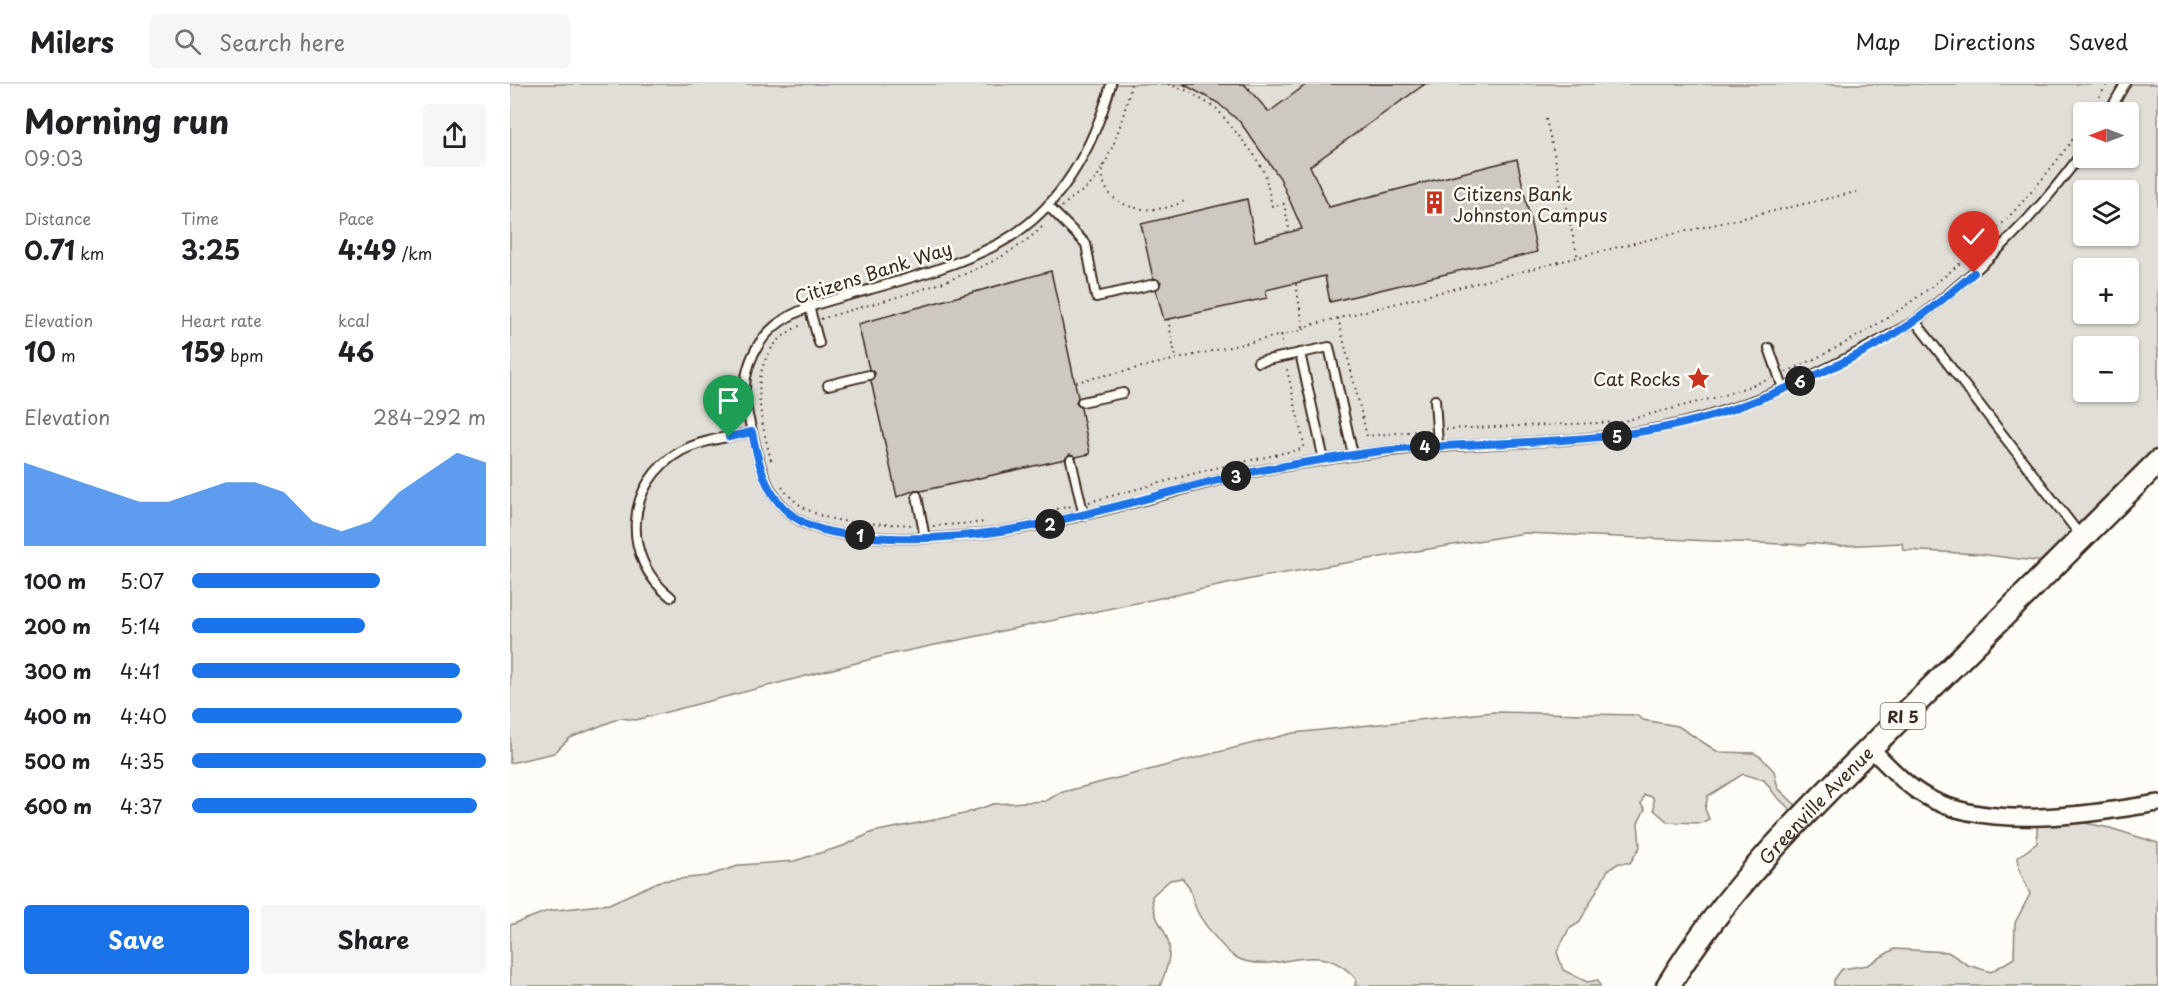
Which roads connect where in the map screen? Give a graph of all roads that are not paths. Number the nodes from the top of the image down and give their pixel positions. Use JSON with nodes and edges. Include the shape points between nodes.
{"nodes":[{"id":1,"x":1111,"y":84,"type":"edge"},
{"id":2,"x":2125,"y":84,"type":"edge"},
{"id":3,"x":2115,"y":102,"type":"edge"},
{"id":4,"x":2073,"y":164,"type":"edge"},
{"id":5,"x":1048,"y":206,"type":"junction"},
{"id":6,"x":1155,"y":284,"type":"dead end"},
{"id":7,"x":809,"y":306,"type":"junction"},
{"id":8,"x":1915,"y":321,"type":"junction"},
{"id":9,"x":819,"y":343,"type":"dead end"},
{"id":10,"x":1769,"y":348,"type":"dead end"},
{"id":11,"x":1300,"y":353,"type":"junction"},
{"id":12,"x":1258,"y":363,"type":"dead end"},
{"id":13,"x":869,"y":375,"type":"dead end"},
{"id":14,"x":828,"y":385,"type":"dead end"},
{"id":15,"x":1783,"y":388,"type":"junction"},
{"id":16,"x":1123,"y":393,"type":"dead end"},
{"id":17,"x":1435,"y":400,"type":"dead end"},
{"id":18,"x":1082,"y":402,"type":"dead end"},
{"id":19,"x":752,"y":432,"type":"junction"},
{"id":20,"x":1438,"y":445,"type":"junction"},
{"id":21,"x":1353,"y":455,"type":"junction"},
{"id":22,"x":1071,"y":460,"type":"dead end"},
{"id":23,"x":1324,"y":460,"type":"junction"},
{"id":24,"x":2158,"y":462,"type":"edge"},
{"id":25,"x":917,"y":496,"type":"dead end"},
{"id":26,"x":1084,"y":516,"type":"junction"},
{"id":27,"x":925,"y":538,"type":"junction"},
{"id":28,"x":2082,"y":538,"type":"junction"},
{"id":29,"x":671,"y":597,"type":"dead end"},
{"id":30,"x":1870,"y":748,"type":"junction"},
{"id":31,"x":2158,"y":803,"type":"edge"},
{"id":32,"x":1668,"y":986,"type":"edge"}],
"edges":[{"from":1,"to":5,"type":"lane","name":"Citizens Bank Way","via":[[1091,144],[1069,181]]},
{"from":2,"to":3,"type":"lane"},
{"from":4,"to":8,"type":"lane","name":"Citizens Bank Way","via":[[2005,246]]},
{"from":5,"to":6,"type":"lane","via":[[1086,244],[1096,297]]},
{"from":5,"to":7,"type":"lane","name":"Citizens Bank Way","via":[[1002,242],[976,254],[874,289]]},
{"from":7,"to":9,"type":"lane"},
{"from":7,"to":19,"type":"lane","name":"Citizens Bank Way","via":[[772,328],[756,347],[744,397]]},
{"from":8,"to":15,"type":"lane","name":"Citizens Bank Way","via":[[1845,360]]},
{"from":8,"to":28,"type":"lane"},
{"from":10,"to":15,"type":"lane"},
{"from":11,"to":12,"type":"lane"},
{"from":11,"to":21,"type":"lane","via":[[1329,347]]},
{"from":11,"to":23,"type":"lane"},
{"from":13,"to":14,"type":"lane"},
{"from":15,"to":20,"type":"lane","name":"Citizens Bank Way","via":[[1723,412],[1634,434]]},
{"from":16,"to":18,"type":"lane"},
{"from":17,"to":20,"type":"lane"},
{"from":19,"to":27,"type":"lane","name":"Citizens Bank Way","via":[[766,485],[778,503],[799,521],[833,532]]},
{"from":19,"to":29,"type":"lane","via":[[680,452],[659,468],[640,494],[635,525],[638,550],[645,571]]},
{"from":20,"to":21,"type":"lane","name":"Citizens Bank Way"},
{"from":21,"to":23,"type":"lane","name":"Citizens Bank Way"},
{"from":22,"to":26,"type":"lane"},
{"from":23,"to":26,"type":"lane","name":"Citizens Bank Way","via":[[1236,476]]},
{"from":24,"to":28,"type":"main road","name":"Greenville Avenue","number":"RI 5"},
{"from":25,"to":27,"type":"lane"},
{"from":26,"to":27,"type":"lane","name":"Citizens Bank Way","via":[[1001,533]]},
{"from":28,"to":30,"type":"main road","name":"Greenville Avenue","number":"RI 5"},
{"from":30,"to":31,"type":"street","via":[[1903,781],[1926,796],[1980,816],[2032,817]]},
{"from":30,"to":32,"type":"main road","name":"Greenville Avenue","number":"RI 5","via":[[1818,799],[1732,895]]}]}
